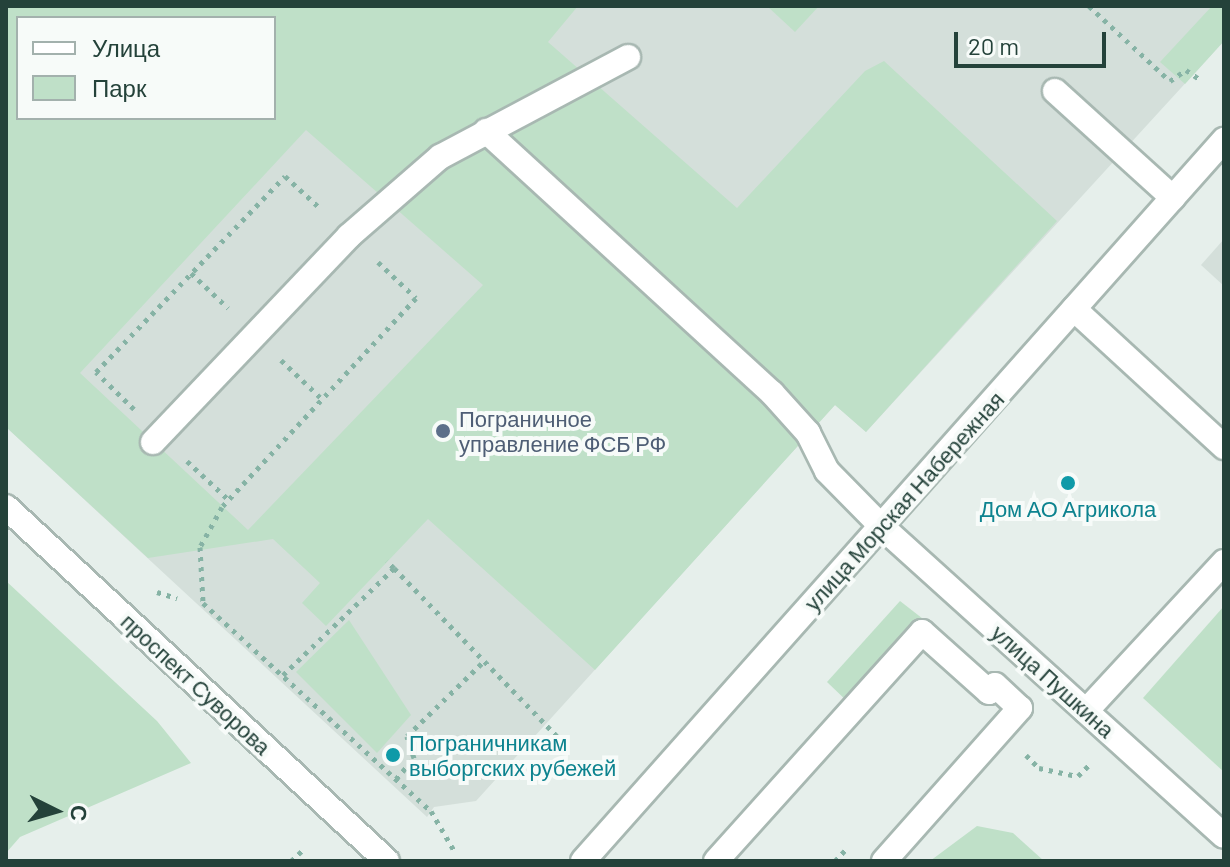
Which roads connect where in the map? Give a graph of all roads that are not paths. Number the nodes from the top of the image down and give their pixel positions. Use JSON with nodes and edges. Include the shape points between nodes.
{"nodes":[{"id":1,"x":628,"y":57,"type":"dead end"},
{"id":2,"x":1055,"y":91,"type":"dead end"},
{"id":3,"x":486,"y":131,"type":"junction"},
{"id":4,"x":1224,"y":140,"type":"edge"},
{"id":5,"x":1173,"y":198,"type":"junction"},
{"id":6,"x":1074,"y":309,"type":"junction"},
{"id":7,"x":157,"y":439,"type":"road end"},
{"id":8,"x":1224,"y":447,"type":"edge"},
{"id":9,"x":6,"y":507,"type":"edge"},
{"id":10,"x":881,"y":526,"type":"junction"},
{"id":11,"x":1224,"y":562,"type":"edge"},
{"id":12,"x":1086,"y":711,"type":"junction"},
{"id":13,"x":1224,"y":836,"type":"edge"},
{"id":14,"x":387,"y":861,"type":"edge"},
{"id":15,"x":583,"y":861,"type":"edge"},
{"id":16,"x":716,"y":861,"type":"edge"},
{"id":17,"x":884,"y":861,"type":"edge"}],
"edges":[{"from":1,"to":3,"type":"street"},
{"from":2,"to":5,"type":"street"},
{"from":3,"to":7,"type":"street","via":[[440,157],[349,236]]},
{"from":3,"to":10,"type":"street","name":"улица Пушкина","via":[[772,393],[808,433],[827,471]]},
{"from":4,"to":5,"type":"street","name":"улица Морская Набережная"},
{"from":5,"to":6,"type":"street","name":"улица Морская Набережная"},
{"from":6,"to":8,"type":"street"},
{"from":6,"to":10,"type":"street","name":"улица Морская Набережная"},
{"from":9,"to":14,"type":"street","name":"проспект Суворова"},
{"from":10,"to":12,"type":"street","name":"улица Пушкина"},
{"from":10,"to":15,"type":"street","name":"улица Морская Набережная"},
{"from":11,"to":12,"type":"street"},
{"from":12,"to":13,"type":"street","name":"улица Пушкина"},
{"from":16,"to":17,"type":"street","via":[[922,632],[989,692],[995,685],[1020,708]]}]}
